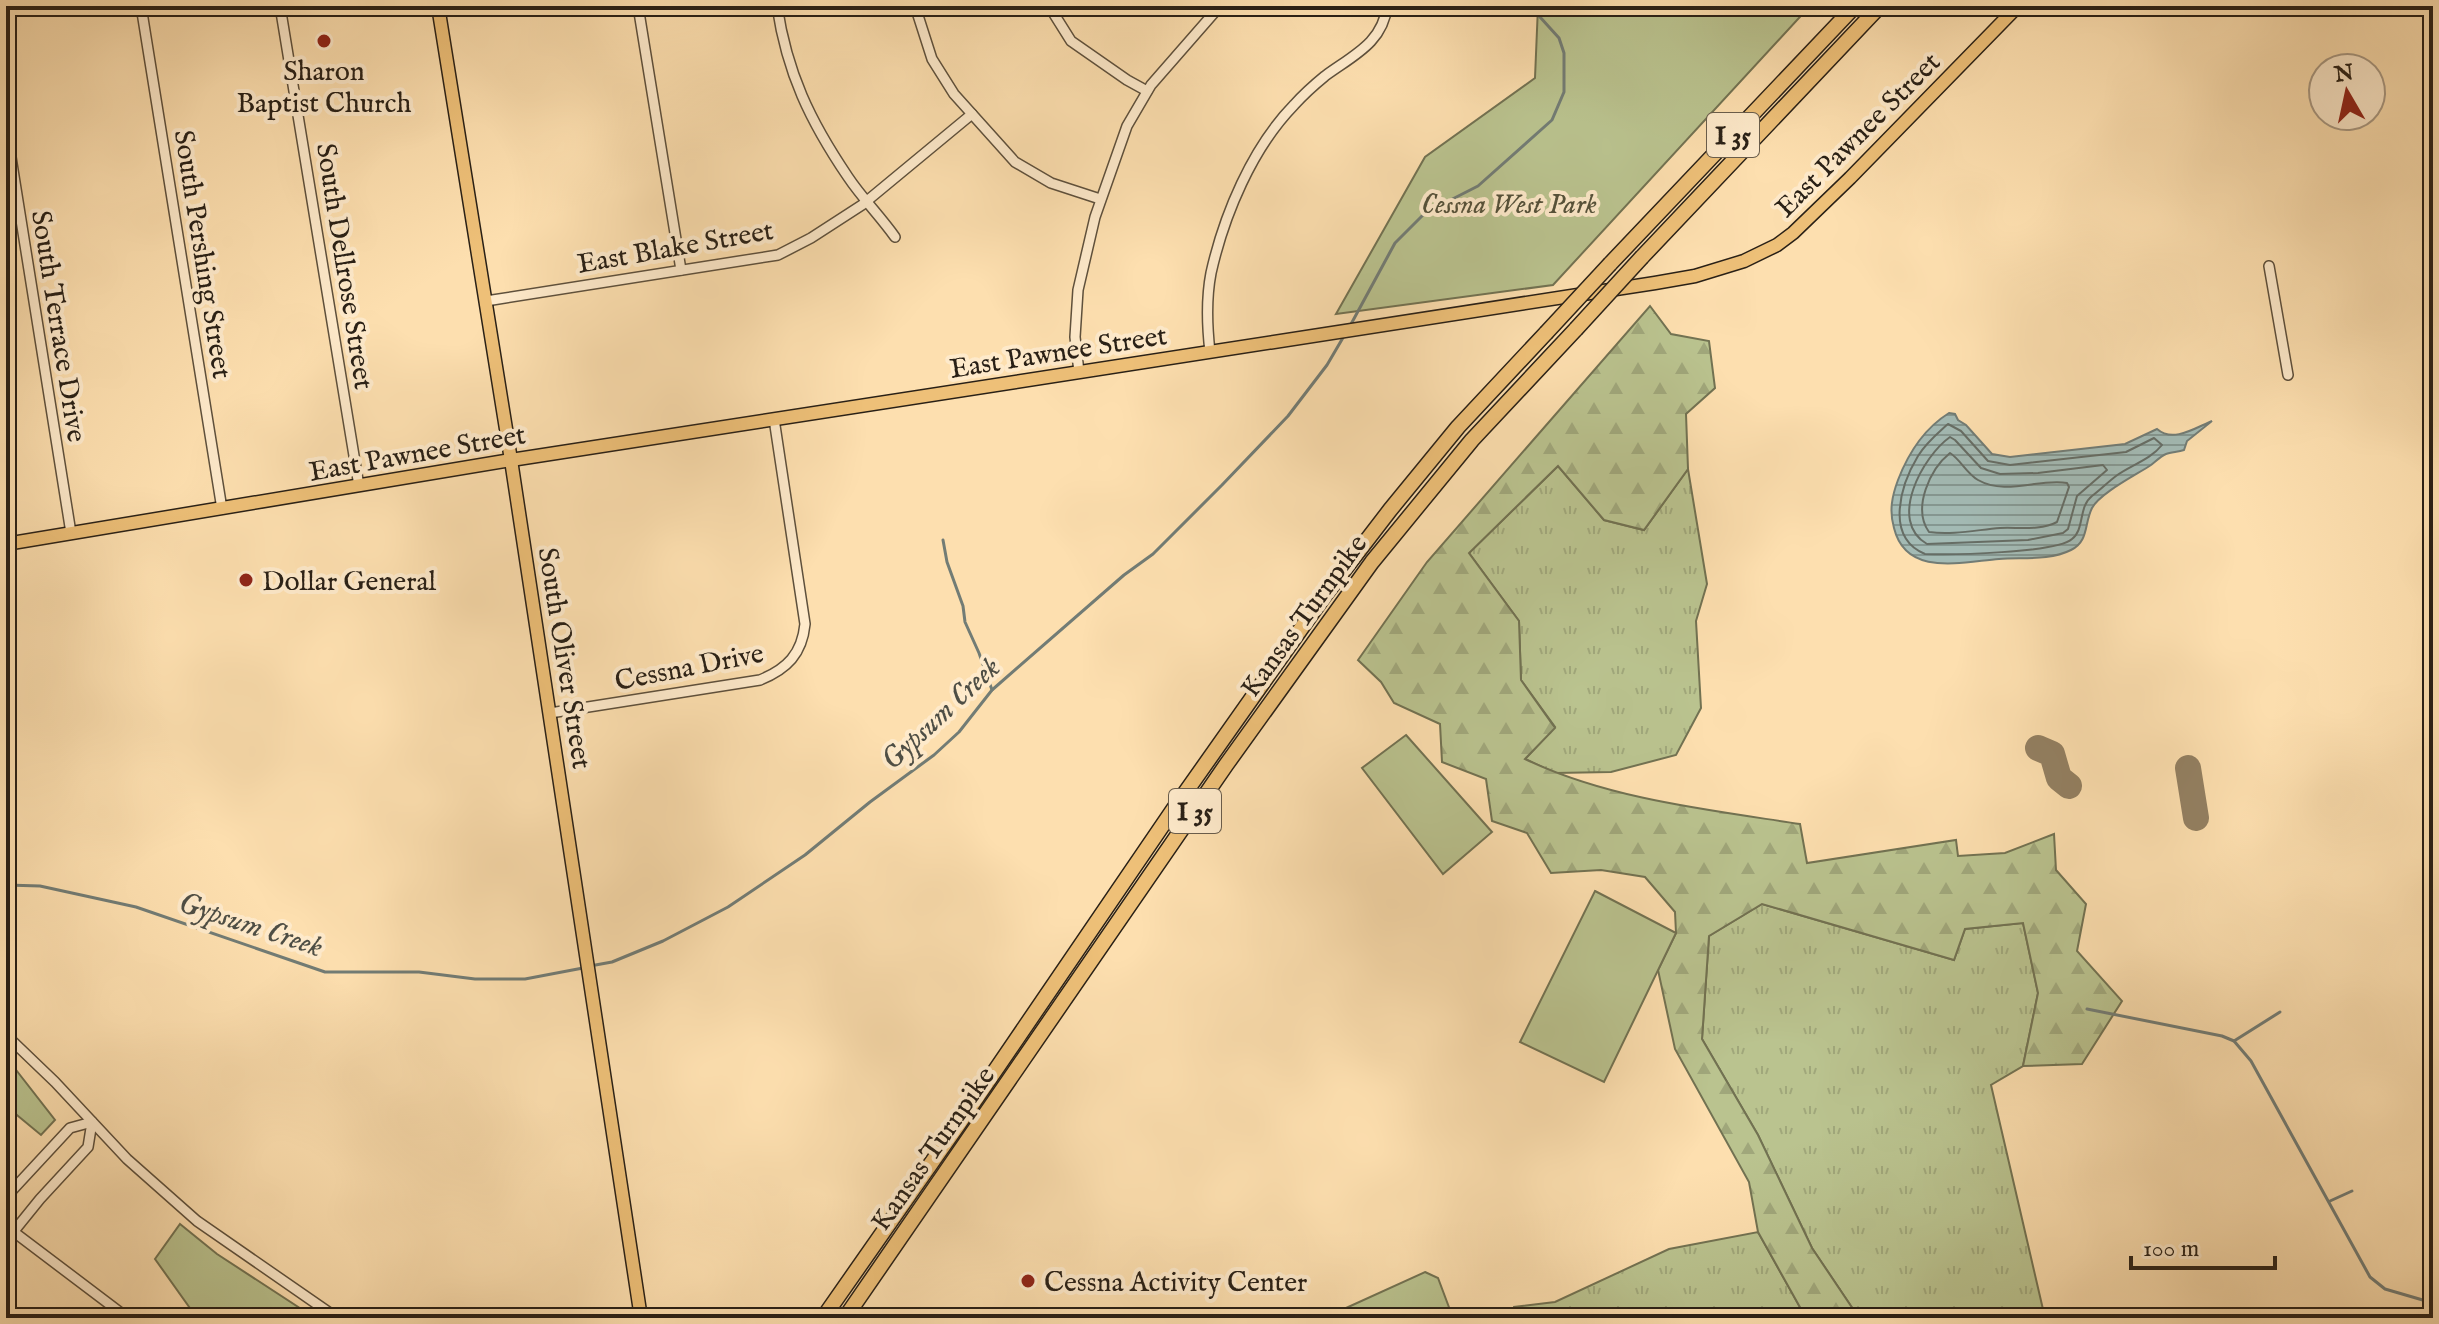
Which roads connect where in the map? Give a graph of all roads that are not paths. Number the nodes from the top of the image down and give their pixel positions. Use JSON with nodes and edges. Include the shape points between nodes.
{"nodes":[{"id":1,"x":141,"y":6,"type":"edge"},
{"id":2,"x":280,"y":6,"type":"edge"},
{"id":3,"x":438,"y":6,"type":"edge"},
{"id":4,"x":638,"y":6,"type":"edge"},
{"id":5,"x":777,"y":6,"type":"edge"},
{"id":6,"x":915,"y":6,"type":"edge"},
{"id":7,"x":1049,"y":6,"type":"edge"},
{"id":8,"x":1220,"y":6,"type":"edge"},
{"id":9,"x":1387,"y":6,"type":"edge"},
{"id":10,"x":1855,"y":6,"type":"edge"},
{"id":11,"x":1880,"y":6,"type":"edge"},
{"id":12,"x":2018,"y":6,"type":"edge"},
{"id":13,"x":1147,"y":91,"type":"junction"},
{"id":14,"x":972,"y":114,"type":"junction"},
{"id":15,"x":6,"y":126,"type":"edge"},
{"id":16,"x":1100,"y":199,"type":"junction"},
{"id":17,"x":867,"y":200,"type":"junction"},
{"id":18,"x":895,"y":237,"type":"dead end"},
{"id":19,"x":2269,"y":266,"type":"dead end"},
{"id":20,"x":681,"y":270,"type":"junction"},
{"id":21,"x":486,"y":301,"type":"junction"},
{"id":22,"x":1210,"y":352,"type":"junction"},
{"id":23,"x":1079,"y":372,"type":"junction"},
{"id":24,"x":2288,"y":375,"type":"dead end"},
{"id":25,"x":774,"y":419,"type":"junction"},
{"id":26,"x":511,"y":460,"type":"junction"},
{"id":27,"x":359,"y":486,"type":"junction"},
{"id":28,"x":222,"y":509,"type":"junction"},
{"id":29,"x":71,"y":533,"type":"junction"},
{"id":30,"x":6,"y":544,"type":"edge"},
{"id":31,"x":550,"y":713,"type":"junction"},
{"id":32,"x":6,"y":1035,"type":"edge"},
{"id":33,"x":92,"y":1122,"type":"junction"},
{"id":34,"x":6,"y":1197,"type":"edge"},
{"id":35,"x":10,"y":1229,"type":"edge"},
{"id":36,"x":6,"y":1241,"type":"edge"},
{"id":37,"x":121,"y":1313,"type":"dead end"},
{"id":38,"x":337,"y":1318,"type":"edge"},
{"id":39,"x":641,"y":1318,"type":"edge"},
{"id":40,"x":823,"y":1318,"type":"edge"},
{"id":41,"x":845,"y":1318,"type":"edge"}],
"edges":[{"from":1,"to":28,"type":"street","name":"South Pershing Street"},
{"from":2,"to":27,"type":"street","name":"South Dellrose Street"},
{"from":3,"to":21,"type":"main road","name":"South Oliver Street"},
{"from":4,"to":20,"type":"street"},
{"from":5,"to":17,"type":"street","via":[[783,46],[808,113]]},
{"from":6,"to":14,"type":"street","via":[[932,59]]},
{"from":7,"to":13,"type":"street","via":[[1071,41]]},
{"from":8,"to":13,"type":"street"},
{"from":9,"to":22,"type":"street","via":[[1371,43],[1295,104],[1259,149],[1238,192],[1211,275]]},
{"from":10,"to":40,"type":"highway","name":"Kansas Turnpike","number":"I 35","bridge":true,"via":[[1458,427],[1390,510],[1173,810]]},
{"from":11,"to":41,"type":"highway","name":"Kansas Turnpike","number":"I 35","bridge":true,"via":[[1472,440],[1372,562]]},
{"from":12,"to":22,"type":"main road","name":"East Pawnee Street","via":[[1809,219],[1760,254],[1689,277]]},
{"from":13,"to":16,"type":"street","via":[[1127,126]]},
{"from":14,"to":16,"type":"street","via":[[1015,162],[1051,183]]},
{"from":14,"to":17,"type":"street","name":"East Blake Street"},
{"from":15,"to":29,"type":"street","name":"South Terrace Drive"},
{"from":16,"to":23,"type":"street","via":[[1078,290]]},
{"from":17,"to":18,"type":"street"},
{"from":17,"to":20,"type":"street","name":"East Blake Street","via":[[778,255]]},
{"from":19,"to":24,"type":"street"},
{"from":20,"to":21,"type":"street","name":"East Blake Street"},
{"from":21,"to":26,"type":"main road","name":"South Oliver Street"},
{"from":22,"to":23,"type":"main road","name":"East Pawnee Street"},
{"from":23,"to":25,"type":"main road","name":"East Pawnee Street"},
{"from":25,"to":26,"type":"main road","name":"East Pawnee Street"},
{"from":25,"to":31,"type":"street","name":"Cessna Drive","via":[[805,624],[796,654],[779,673],[760,680]]},
{"from":26,"to":27,"type":"main road","name":"East Pawnee Street"},
{"from":26,"to":31,"type":"main road","name":"South Oliver Street"},
{"from":27,"to":28,"type":"main road","name":"East Pawnee Street"},
{"from":28,"to":29,"type":"main road","name":"East Pawnee Street"},
{"from":29,"to":30,"type":"main road","name":"East Pawnee Street"},
{"from":31,"to":39,"type":"main road","name":"South Oliver Street"},
{"from":32,"to":33,"type":"street"},
{"from":33,"to":34,"type":"street","via":[[70,1128]]},
{"from":33,"to":35,"type":"street","via":[[88,1147]]},
{"from":33,"to":38,"type":"street","via":[[197,1221]]},
{"from":35,"to":36,"type":"street"},
{"from":35,"to":37,"type":"street"}]}
